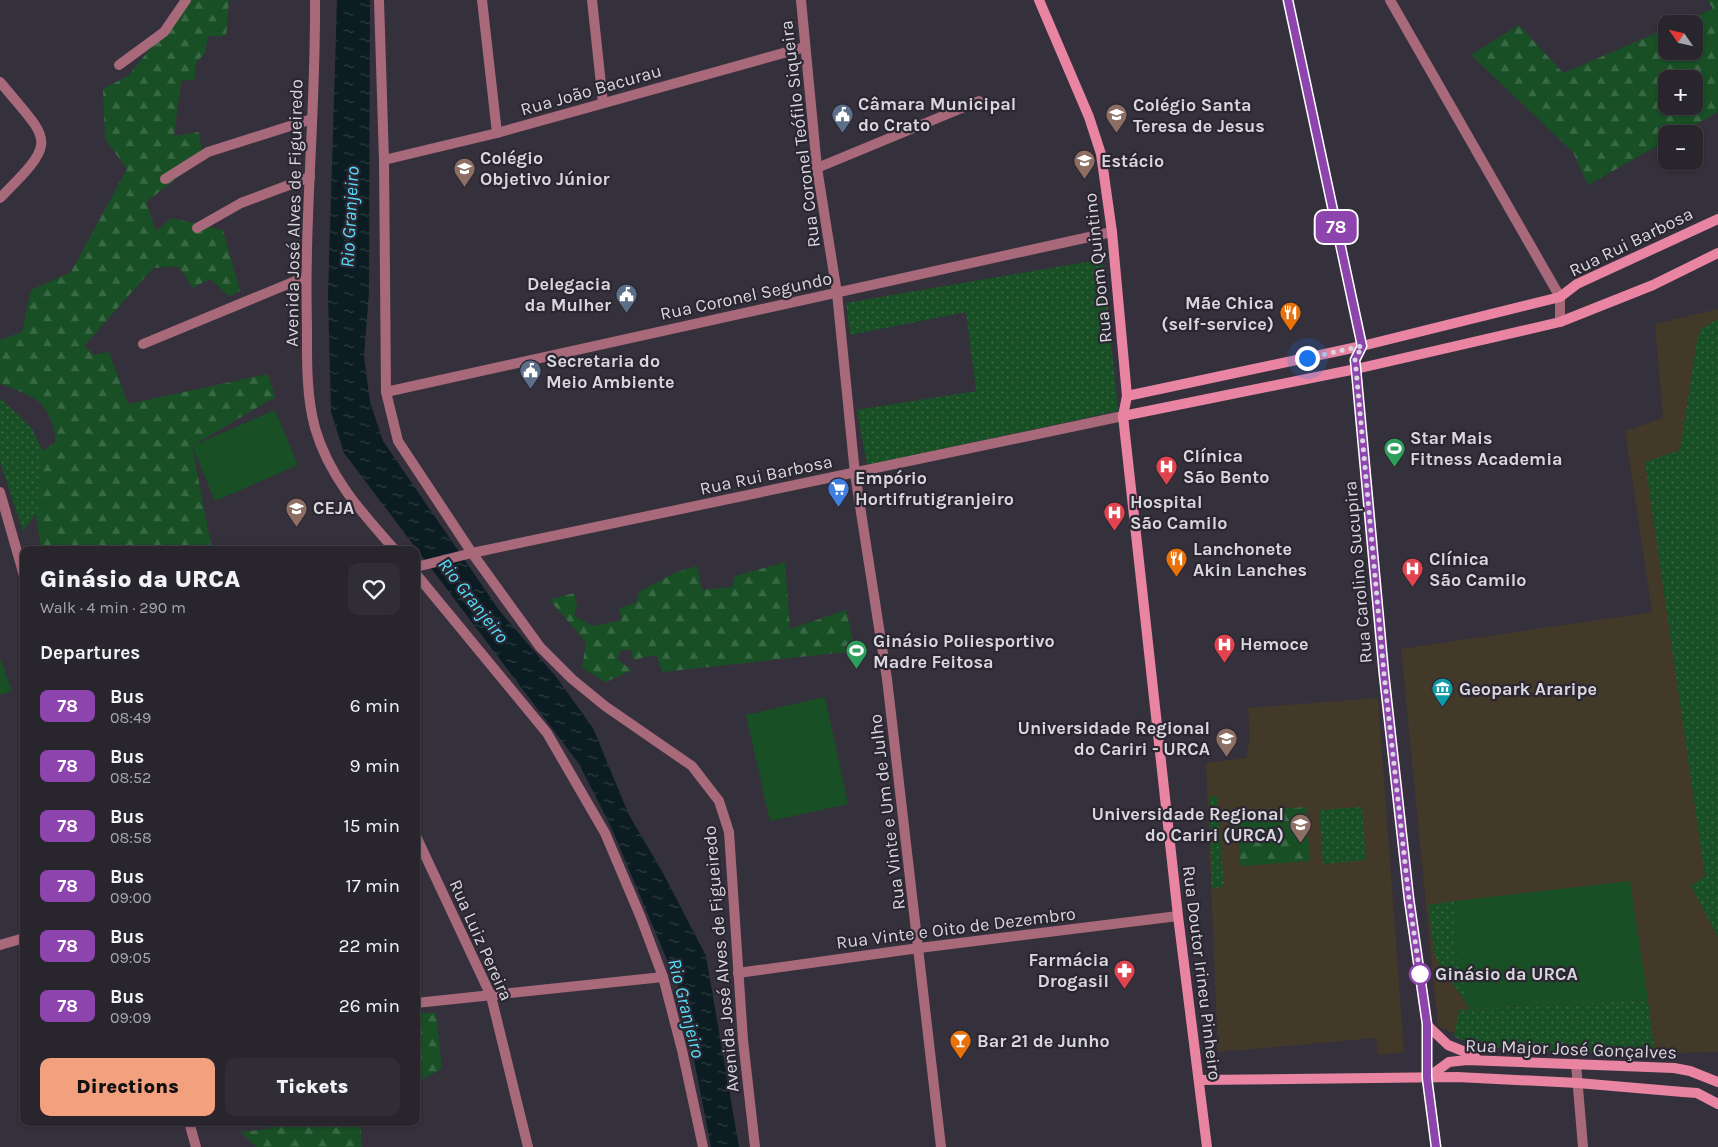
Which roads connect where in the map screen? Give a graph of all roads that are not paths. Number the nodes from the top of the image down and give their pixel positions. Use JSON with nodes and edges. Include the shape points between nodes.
{"nodes":[{"id":1,"x":186,"y":0,"type":"edge"},
{"id":2,"x":315,"y":0,"type":"edge"},
{"id":3,"x":379,"y":0,"type":"edge"},
{"id":4,"x":482,"y":0,"type":"edge"},
{"id":5,"x":592,"y":0,"type":"edge"},
{"id":6,"x":801,"y":0,"type":"edge"},
{"id":7,"x":1040,"y":0,"type":"edge"},
{"id":8,"x":1288,"y":0,"type":"edge"},
{"id":9,"x":1390,"y":0,"type":"edge"},
{"id":10,"x":805,"y":47,"type":"junction"},
{"id":11,"x":119,"y":66,"type":"dead end"},
{"id":12,"x":0,"y":82,"type":"edge"},
{"id":13,"x":978,"y":101,"type":"dead end"},
{"id":14,"x":603,"y":103,"type":"junction"},
{"id":15,"x":312,"y":119,"type":"junction"},
{"id":16,"x":497,"y":133,"type":"junction"},
{"id":17,"x":384,"y":160,"type":"junction"},
{"id":18,"x":817,"y":168,"type":"junction"},
{"id":19,"x":310,"y":178,"type":"junction"},
{"id":20,"x":165,"y":179,"type":"dead end"},
{"id":21,"x":0,"y":198,"type":"edge"},
{"id":22,"x":1718,"y":219,"type":"edge"},
{"id":23,"x":197,"y":228,"type":"dead end"},
{"id":24,"x":1112,"y":232,"type":"junction"},
{"id":25,"x":1718,"y":253,"type":"edge"},
{"id":26,"x":305,"y":277,"type":"junction"},
{"id":27,"x":837,"y":293,"type":"junction"},
{"id":28,"x":1560,"y":297,"type":"junction"},
{"id":29,"x":1560,"y":322,"type":"junction"},
{"id":30,"x":143,"y":344,"type":"dead end"},
{"id":31,"x":1362,"y":346,"type":"junction"},
{"id":32,"x":1356,"y":369,"type":"junction"},
{"id":33,"x":386,"y":392,"type":"junction"},
{"id":34,"x":1127,"y":396,"type":"junction"},
{"id":35,"x":1123,"y":416,"type":"junction"},
{"id":36,"x":855,"y":474,"type":"junction"},
{"id":37,"x":0,"y":492,"type":"edge"},
{"id":38,"x":4,"y":519,"type":"edge"},
{"id":39,"x":391,"y":546,"type":"edge"},
{"id":40,"x":472,"y":553,"type":"junction"},
{"id":41,"x":20,"y":565,"type":"edge"},
{"id":42,"x":420,"y":566,"type":"edge"},
{"id":43,"x":420,"y":579,"type":"edge"},
{"id":44,"x":420,"y":845,"type":"edge"},
{"id":45,"x":1178,"y":916,"type":"junction"},
{"id":46,"x":20,"y":939,"type":"edge"},
{"id":47,"x":0,"y":945,"type":"edge"},
{"id":48,"x":919,"y":948,"type":"junction"},
{"id":49,"x":738,"y":973,"type":"junction"},
{"id":50,"x":663,"y":978,"type":"junction"},
{"id":51,"x":491,"y":996,"type":"junction"},
{"id":52,"x":420,"y":1003,"type":"edge"},
{"id":53,"x":1427,"y":1024,"type":"junction"},
{"id":54,"x":1486,"y":1060,"type":"junction"},
{"id":55,"x":1576,"y":1064,"type":"junction"},
{"id":56,"x":1427,"y":1078,"type":"junction"},
{"id":57,"x":1199,"y":1080,"type":"junction"},
{"id":58,"x":1718,"y":1082,"type":"edge"},
{"id":59,"x":1578,"y":1083,"type":"junction"},
{"id":60,"x":1718,"y":1104,"type":"edge"},
{"id":61,"x":190,"y":1126,"type":"edge"},
{"id":62,"x":196,"y":1147,"type":"edge"},
{"id":63,"x":528,"y":1147,"type":"edge"},
{"id":64,"x":703,"y":1147,"type":"edge"},
{"id":65,"x":755,"y":1147,"type":"edge"},
{"id":66,"x":941,"y":1147,"type":"edge"},
{"id":67,"x":1207,"y":1147,"type":"edge"},
{"id":68,"x":1436,"y":1147,"type":"edge"},
{"id":69,"x":1583,"y":1147,"type":"edge"}],
"edges":[{"from":1,"to":11,"type":"street","via":[[164,32]]},
{"from":2,"to":15,"type":"street","name":"Avenida José Alves de Figueiredo"},
{"from":3,"to":17,"type":"street","name":"Avenida José Alves de Figueiredo"},
{"from":4,"to":16,"type":"street"},
{"from":5,"to":14,"type":"street"},
{"from":6,"to":10,"type":"street","name":"Rua Coronel Teófilo Siqueira"},
{"from":7,"to":24,"type":"street","name":"Rua Dom Quintino","via":[[1096,136]]},
{"from":8,"to":31,"type":"street","name":"Rua Carolino Sucupira"},
{"from":9,"to":28,"type":"street"},
{"from":10,"to":14,"type":"street","name":"Rua João Bacurau"},
{"from":10,"to":18,"type":"street","name":"Rua Coronel Teófilo Siqueira"},
{"from":12,"to":21,"type":"street","via":[[37,126],[43,143],[32,165]]},
{"from":13,"to":18,"type":"street"},
{"from":14,"to":16,"type":"street","name":"Rua João Bacurau"},
{"from":15,"to":19,"type":"street","name":"Avenida José Alves de Figueiredo"},
{"from":15,"to":20,"type":"street","via":[[208,152]]},
{"from":16,"to":17,"type":"street","name":"Rua João Bacurau"},
{"from":17,"to":33,"type":"street","name":"Avenida José Alves de Figueiredo"},
{"from":18,"to":27,"type":"street","name":"Rua Coronel Teófilo Siqueira"},
{"from":19,"to":23,"type":"street","via":[[240,203]]},
{"from":19,"to":26,"type":"street","name":"Avenida José Alves de Figueiredo"},
{"from":22,"to":28,"type":"street","name":"Rua Rui Barbosa","via":[[1577,284]]},
{"from":24,"to":27,"type":"street","name":"Rua Coronel Segundo"},
{"from":24,"to":34,"type":"street","name":"Rua Dom Quintino"},
{"from":25,"to":29,"type":"street","via":[[1653,285]]},
{"from":26,"to":30,"type":"street"},
{"from":26,"to":39,"type":"street","name":"Avenida José Alves de Figueiredo","via":[[308,384],[315,427],[327,459],[350,499]]},
{"from":27,"to":33,"type":"street","name":"Rua Coronel Segundo"},
{"from":27,"to":36,"type":"street","name":"Rua Coronel Teófilo Siqueira"},
{"from":28,"to":29,"type":"street"},
{"from":28,"to":31,"type":"street"},
{"from":29,"to":32,"type":"street"},
{"from":31,"to":32,"type":"street","name":"Rua Carolino Sucupira","via":[[1355,360]]},
{"from":31,"to":34,"type":"street"},
{"from":32,"to":35,"type":"street"},
{"from":32,"to":53,"type":"street","name":"Rua Carolino Sucupira","via":[[1384,674],[1409,899]]},
{"from":33,"to":40,"type":"street","name":"Avenida José Alves de Figueiredo","via":[[398,441]]},
{"from":34,"to":35,"type":"street","name":"Rua Dom Quintino"},
{"from":35,"to":36,"type":"street","name":"Rua Rui Barbosa"},
{"from":35,"to":45,"type":"street","name":"Rua Doutor Irineu Pinheiro"},
{"from":36,"to":40,"type":"street","name":"Rua Rui Barbosa"},
{"from":36,"to":48,"type":"street","name":"Rua Vinte e Um de Julho","via":[[887,679]]},
{"from":37,"to":38,"type":"street"},
{"from":38,"to":41,"type":"street"},
{"from":40,"to":42,"type":"street","name":"Rua Rui Barbosa"},
{"from":40,"to":49,"type":"street","name":"Avenida José Alves de Figueiredo","via":[[556,665],[605,706],[692,766],[719,801],[728,832]]},
{"from":43,"to":50,"type":"street","via":[[547,733],[605,833]]},
{"from":44,"to":51,"type":"street","name":"Rua Luiz Pereira"},
{"from":45,"to":48,"type":"street","name":"Rua Vinte e Oito de Dezembro"},
{"from":45,"to":57,"type":"street","name":"Rua Doutor Irineu Pinheiro"},
{"from":46,"to":47,"type":"street"},
{"from":48,"to":49,"type":"street","name":"Rua Vinte e Oito de Dezembro"},
{"from":48,"to":66,"type":"street","name":"Rua Vinte e Um de Julho"},
{"from":49,"to":65,"type":"street","name":"Avenida José Alves de Figueiredo"},
{"from":50,"to":51,"type":"street"},
{"from":50,"to":64,"type":"street"},
{"from":51,"to":52,"type":"street"},
{"from":51,"to":63,"type":"street","name":"Rua Luiz Pereira"},
{"from":53,"to":54,"type":"street","via":[[1448,1045]]},
{"from":53,"to":56,"type":"street","name":"Rua Carolino Sucupira"},
{"from":54,"to":55,"type":"street","name":"Rua Major José Gonçalves"},
{"from":54,"to":56,"type":"street","name":"Rua Major José Gonçalves","via":[[1449,1062]]},
{"from":55,"to":58,"type":"street","name":"Rua Major José Gonçalves","via":[[1674,1068]]},
{"from":55,"to":59,"type":"street"},
{"from":56,"to":57,"type":"street","name":"Rua Major José Gonçalves"},
{"from":56,"to":59,"type":"street","name":"Rua Major José Gonçalves"},
{"from":56,"to":68,"type":"street","name":"Rua Carolino Sucupira"},
{"from":57,"to":67,"type":"street","name":"Rua Doutor Irineu Pinheiro"},
{"from":59,"to":60,"type":"street","name":"Rua Major José Gonçalves","via":[[1697,1093]]},
{"from":59,"to":69,"type":"street"},
{"from":61,"to":62,"type":"street"}]}
